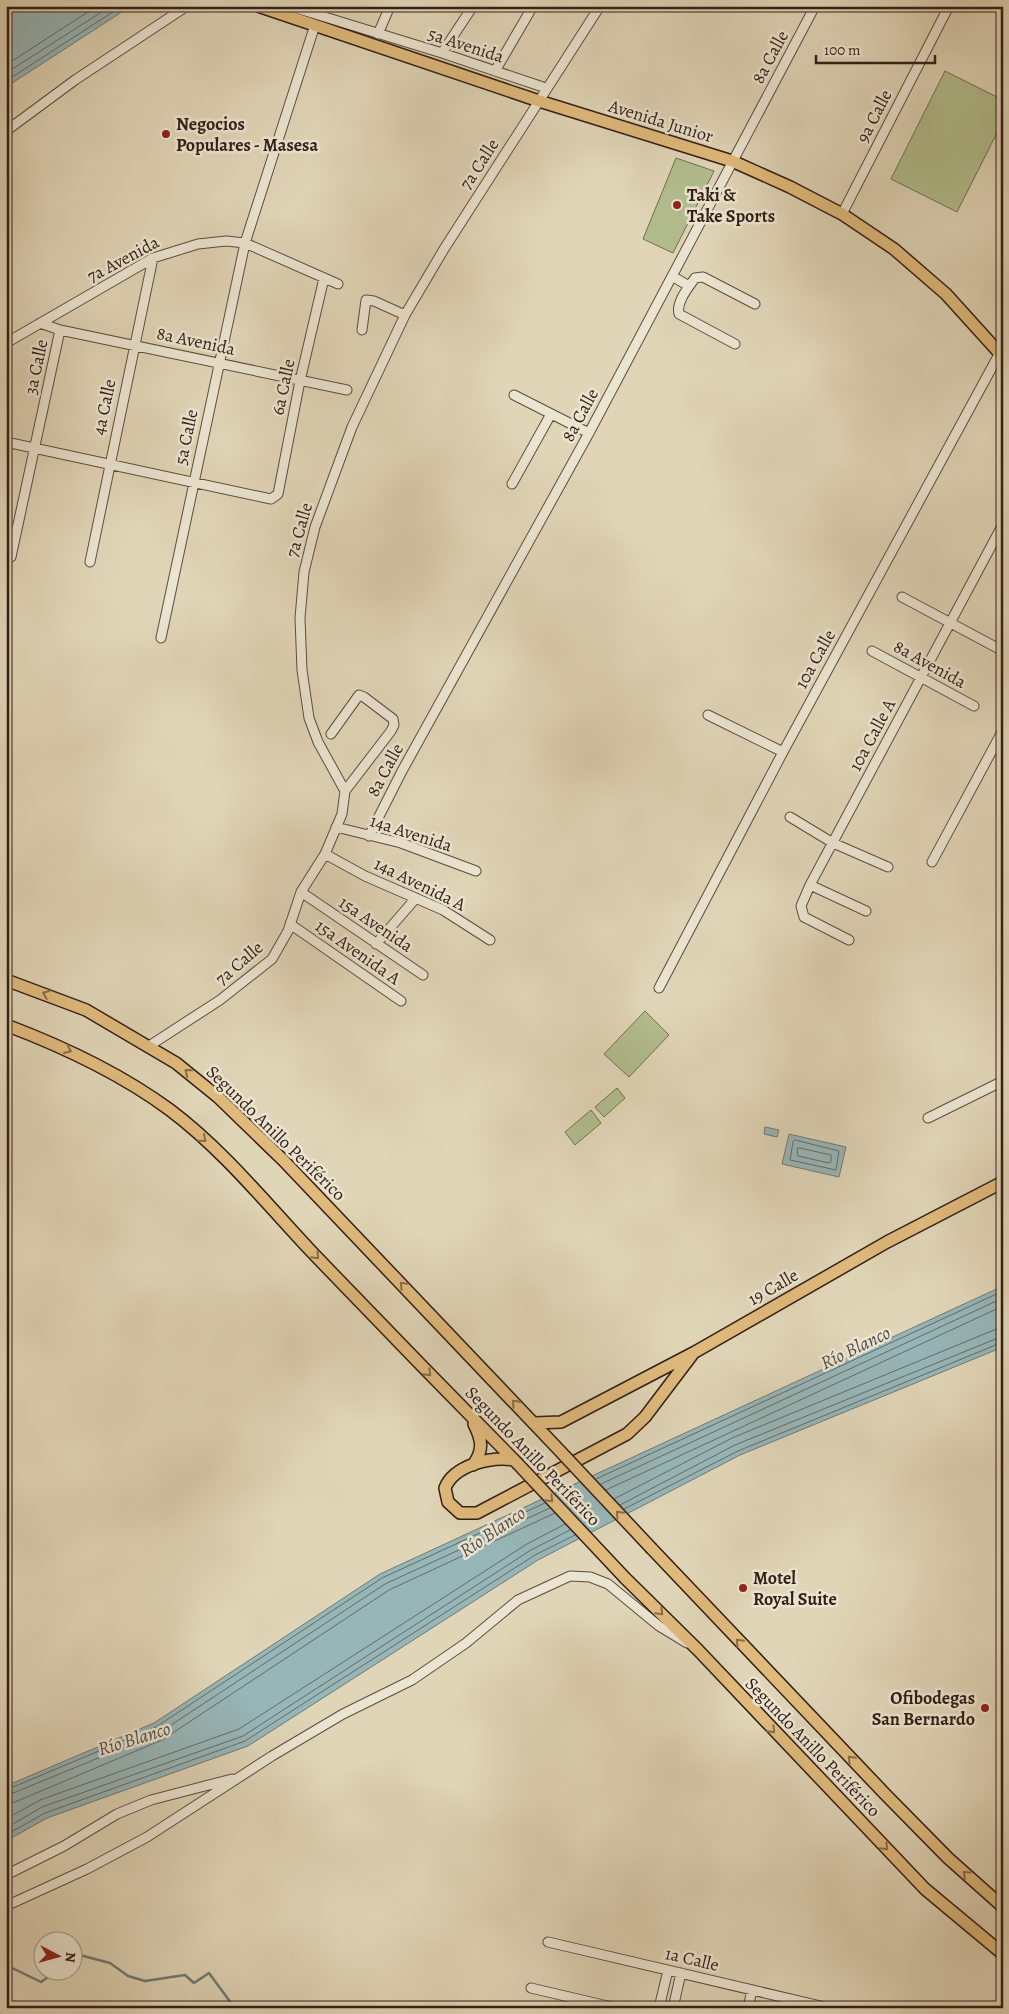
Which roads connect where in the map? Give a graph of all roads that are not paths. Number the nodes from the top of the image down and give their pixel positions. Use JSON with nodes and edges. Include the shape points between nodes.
{"nodes":[{"id":1,"x":187,"y":6,"type":"edge"},
{"id":2,"x":258,"y":6,"type":"edge"},
{"id":3,"x":289,"y":6,"type":"edge"},
{"id":4,"x":390,"y":6,"type":"edge"},
{"id":5,"x":533,"y":6,"type":"edge"},
{"id":6,"x":600,"y":6,"type":"edge"},
{"id":7,"x":816,"y":6,"type":"edge"},
{"id":8,"x":950,"y":6,"type":"edge"},
{"id":9,"x":472,"y":7,"type":"edge"},
{"id":10,"x":315,"y":25,"type":"junction"},
{"id":11,"x":378,"y":34,"type":"junction"},
{"id":12,"x":442,"y":53,"type":"junction"},
{"id":13,"x":495,"y":72,"type":"junction"},
{"id":14,"x":546,"y":88,"type":"junction"},
{"id":15,"x":539,"y":101,"type":"junction"},
{"id":16,"x":6,"y":131,"type":"edge"},
{"id":17,"x":732,"y":161,"type":"junction"},
{"id":18,"x":842,"y":214,"type":"junction"},
{"id":19,"x":245,"y":243,"type":"junction"},
{"id":20,"x":153,"y":258,"type":"junction"},
{"id":21,"x":672,"y":276,"type":"junction"},
{"id":22,"x":324,"y":278,"type":"junction"},
{"id":23,"x":338,"y":284,"type":"dead end"},
{"id":24,"x":689,"y":286,"type":"junction"},
{"id":25,"x":755,"y":304,"type":"dead end"},
{"id":26,"x":405,"y":315,"type":"junction"},
{"id":27,"x":40,"y":324,"type":"junction"},
{"id":28,"x":60,"y":330,"type":"junction"},
{"id":29,"x":362,"y":330,"type":"dead end"},
{"id":30,"x":6,"y":343,"type":"edge"},
{"id":31,"x":735,"y":344,"type":"dead end"},
{"id":32,"x":134,"y":345,"type":"junction"},
{"id":33,"x":1002,"y":352,"type":"edge"},
{"id":34,"x":218,"y":362,"type":"junction"},
{"id":35,"x":300,"y":381,"type":"junction"},
{"id":36,"x":347,"y":390,"type":"dead end"},
{"id":37,"x":514,"y":396,"type":"dead end"},
{"id":38,"x":551,"y":414,"type":"junction"},
{"id":39,"x":589,"y":433,"type":"junction"},
{"id":40,"x":6,"y":442,"type":"edge"},
{"id":41,"x":35,"y":448,"type":"junction"},
{"id":42,"x":109,"y":464,"type":"junction"},
{"id":43,"x":193,"y":482,"type":"junction"},
{"id":44,"x":512,"y":484,"type":"dead end"},
{"id":45,"x":1003,"y":524,"type":"edge"},
{"id":46,"x":11,"y":557,"type":"dead end"},
{"id":47,"x":90,"y":562,"type":"dead end"},
{"id":48,"x":902,"y":597,"type":"dead end"},
{"id":49,"x":951,"y":623,"type":"junction"},
{"id":50,"x":161,"y":638,"type":"dead end"},
{"id":51,"x":872,"y":651,"type":"dead end"},
{"id":52,"x":1003,"y":651,"type":"edge"},
{"id":53,"x":921,"y":678,"type":"junction"},
{"id":54,"x":974,"y":706,"type":"dead end"},
{"id":55,"x":708,"y":715,"type":"dead end"},
{"id":56,"x":331,"y":734,"type":"dead end"},
{"id":57,"x":1001,"y":736,"type":"edge"},
{"id":58,"x":994,"y":748,"type":"junction"},
{"id":59,"x":783,"y":752,"type":"junction"},
{"id":60,"x":1003,"y":752,"type":"edge"},
{"id":61,"x":345,"y":790,"type":"junction"},
{"id":62,"x":790,"y":817,"type":"dead end"},
{"id":63,"x":336,"y":827,"type":"junction"},
{"id":64,"x":369,"y":836,"type":"junction"},
{"id":65,"x":833,"y":842,"type":"junction"},
{"id":66,"x":325,"y":854,"type":"junction"},
{"id":67,"x":932,"y":862,"type":"dead end"},
{"id":68,"x":888,"y":867,"type":"dead end"},
{"id":69,"x":476,"y":871,"type":"dead end"},
{"id":70,"x":810,"y":885,"type":"junction"},
{"id":71,"x":301,"y":892,"type":"junction"},
{"id":72,"x":416,"y":898,"type":"junction"},
{"id":73,"x":866,"y":911,"type":"dead end"},
{"id":74,"x":294,"y":927,"type":"junction"},
{"id":75,"x":490,"y":940,"type":"dead end"},
{"id":76,"x":850,"y":940,"type":"dead end"},
{"id":77,"x":376,"y":944,"type":"junction"},
{"id":78,"x":422,"y":975,"type":"dead end"},
{"id":79,"x":6,"y":980,"type":"edge"},
{"id":80,"x":658,"y":988,"type":"dead end"},
{"id":81,"x":401,"y":1001,"type":"dead end"},
{"id":82,"x":6,"y":1025,"type":"edge"},
{"id":83,"x":149,"y":1046,"type":"junction"},
{"id":84,"x":1003,"y":1080,"type":"edge"},
{"id":85,"x":928,"y":1118,"type":"dead end"},
{"id":86,"x":1003,"y":1182,"type":"edge"},
{"id":87,"x":695,"y":1352,"type":"junction"},
{"id":88,"x":470,"y":1415,"type":"junction"},
{"id":89,"x":561,"y":1422,"type":"junction"},
{"id":90,"x":534,"y":1423,"type":"junction"},
{"id":91,"x":558,"y":1449,"type":"junction"},
{"id":92,"x":515,"y":1462,"type":"junction"},
{"id":93,"x":473,"y":1465,"type":"junction"},
{"id":94,"x":698,"y":1650,"type":"junction"},
{"id":95,"x":242,"y":1776,"type":"junction"},
{"id":96,"x":6,"y":1875,"type":"edge"},
{"id":97,"x":6,"y":1906,"type":"edge"},
{"id":98,"x":1003,"y":1907,"type":"edge"},
{"id":99,"x":548,"y":1942,"type":"dead end"},
{"id":100,"x":1003,"y":1954,"type":"edge"},
{"id":101,"x":668,"y":1970,"type":"junction"},
{"id":102,"x":681,"y":1973,"type":"junction"},
{"id":103,"x":530,"y":1988,"type":"dead end"},
{"id":104,"x":752,"y":1990,"type":"junction"},
{"id":105,"x":616,"y":2008,"type":"edge"},
{"id":106,"x":659,"y":2008,"type":"edge"},
{"id":107,"x":673,"y":2008,"type":"edge"},
{"id":108,"x":748,"y":2008,"type":"edge"},
{"id":109,"x":829,"y":2008,"type":"edge"}],
"edges":[{"from":1,"to":16,"type":"street","via":[[75,80]]},
{"from":2,"to":10,"type":"main road","name":"Avenida Junior"},
{"from":3,"to":11,"type":"street","name":"5a Avenida"},
{"from":4,"to":11,"type":"street"},
{"from":5,"to":13,"type":"street"},
{"from":6,"to":14,"type":"street","name":"7a Calle"},
{"from":7,"to":17,"type":"street","name":"8a Calle"},
{"from":8,"to":18,"type":"street","name":"9a Calle"},
{"from":9,"to":12,"type":"street"},
{"from":10,"to":15,"type":"main road","name":"Avenida Junior"},
{"from":10,"to":19,"type":"street","name":"5a Calle"},
{"from":11,"to":12,"type":"street","name":"5a Avenida"},
{"from":12,"to":13,"type":"street","name":"5a Avenida"},
{"from":13,"to":14,"type":"street","name":"5a Avenida"},
{"from":14,"to":15,"type":"street","name":"7a Calle"},
{"from":15,"to":17,"type":"main road","name":"Avenida Junior"},
{"from":15,"to":26,"type":"street","name":"7a Calle"},
{"from":17,"to":18,"type":"main road","name":"Avenida Junior"},
{"from":17,"to":21,"type":"street","name":"8a Calle"},
{"from":18,"to":33,"type":"main road","name":"Avenida Junior","via":[[894,249],[946,294]]},
{"from":19,"to":20,"type":"street","name":"7a Avenida","via":[[198,244]]},
{"from":19,"to":22,"type":"street","name":"7a Avenida"},
{"from":19,"to":34,"type":"street","name":"5a Calle"},
{"from":20,"to":27,"type":"street","name":"7a Avenida"},
{"from":20,"to":32,"type":"street","name":"4a Calle"},
{"from":21,"to":24,"type":"street"},
{"from":21,"to":39,"type":"street","name":"8a Calle"},
{"from":22,"to":23,"type":"street","name":"7a Avenida"},
{"from":22,"to":35,"type":"street","name":"6a Calle"},
{"from":24,"to":25,"type":"street","via":[[695,278],[703,277]]},
{"from":24,"to":31,"type":"street","via":[[680,302],[679,314]]},
{"from":26,"to":29,"type":"street","via":[[366,300]]},
{"from":26,"to":61,"type":"street","name":"7a Calle","via":[[333,474],[304,572],[300,618],[302,670],[309,718],[318,742]]},
{"from":27,"to":28,"type":"street","name":"8a Avenida"},
{"from":27,"to":30,"type":"street","name":"7a Avenida"},
{"from":28,"to":32,"type":"street","name":"8a Avenida"},
{"from":28,"to":41,"type":"street","name":"3a Calle"},
{"from":32,"to":34,"type":"street","name":"8a Avenida"},
{"from":32,"to":42,"type":"street","name":"4a Calle"},
{"from":33,"to":59,"type":"street","name":"10a Calle"},
{"from":34,"to":35,"type":"street","name":"8a Avenida"},
{"from":34,"to":43,"type":"street","name":"5a Calle"},
{"from":35,"to":36,"type":"street","name":"8a Avenida"},
{"from":35,"to":43,"type":"street","name":"6a Calle","via":[[278,494],[271,499]]},
{"from":37,"to":38,"type":"street"},
{"from":38,"to":39,"type":"street"},
{"from":38,"to":44,"type":"street"},
{"from":39,"to":64,"type":"street","name":"8a Calle"},
{"from":40,"to":41,"type":"street"},
{"from":41,"to":42,"type":"street"},
{"from":41,"to":46,"type":"street","name":"3a Calle"},
{"from":42,"to":43,"type":"street"},
{"from":42,"to":47,"type":"street","name":"4a Calle"},
{"from":43,"to":50,"type":"street","name":"5a Calle"},
{"from":45,"to":49,"type":"street","name":"10a Calle A"},
{"from":48,"to":49,"type":"street"},
{"from":49,"to":52,"type":"street"},
{"from":49,"to":53,"type":"street","name":"10a Calle A"},
{"from":51,"to":53,"type":"street","name":"8a Avenida"},
{"from":53,"to":54,"type":"street","name":"8a Avenida"},
{"from":53,"to":65,"type":"street","name":"10a Calle A"},
{"from":55,"to":59,"type":"street"},
{"from":56,"to":61,"type":"street","via":[[359,696],[393,719],[391,731]]},
{"from":57,"to":58,"type":"street"},
{"from":58,"to":60,"type":"street"},
{"from":58,"to":67,"type":"street"},
{"from":59,"to":80,"type":"street","name":"10a Calle"},
{"from":61,"to":63,"type":"street","name":"7a Calle","via":[[345,804]]},
{"from":62,"to":65,"type":"street"},
{"from":63,"to":64,"type":"street","name":"14a Avenida"},
{"from":63,"to":66,"type":"street","name":"7a Calle"},
{"from":64,"to":69,"type":"street","name":"14a Avenida","via":[[401,843]]},
{"from":65,"to":68,"type":"street"},
{"from":65,"to":70,"type":"street","name":"10a Calle A"},
{"from":66,"to":71,"type":"street","name":"7a Calle"},
{"from":66,"to":72,"type":"street","name":"14a Avenida A"},
{"from":70,"to":73,"type":"street"},
{"from":70,"to":76,"type":"street","name":"10a Calle A","via":[[801,906],[804,917]]},
{"from":71,"to":74,"type":"street","name":"7a Calle"},
{"from":71,"to":77,"type":"street","name":"15a Avenida"},
{"from":72,"to":75,"type":"street","name":"14a Avenida A","via":[[444,910]]},
{"from":72,"to":77,"type":"street"},
{"from":74,"to":81,"type":"street","name":"15a Avenida A"},
{"from":74,"to":83,"type":"street","name":"7a Calle","via":[[261,968],[220,1000]]},
{"from":77,"to":78,"type":"street","name":"15a Avenida"},
{"from":83,"to":79,"type":"main road","name":"Segundo Anillo Periférico","one_way":true,"via":[[86,1010]]},
{"from":82,"to":88,"type":"main road","name":"Segundo Anillo Periférico","one_way":true,"via":[[79,1055],[171,1111],[214,1148]]},
{"from":90,"to":83,"type":"main road","name":"Segundo Anillo Periférico","one_way":true,"via":[[283,1160],[218,1097]]},
{"from":84,"to":85,"type":"street"},
{"from":86,"to":87,"type":"main road","name":"19 Calle","via":[[887,1242]]},
{"from":87,"to":89,"type":"main road","name":"19 Calle"},
{"from":87,"to":93,"type":"main road","via":[[645,1417],[627,1434],[482,1511],[460,1514],[448,1502],[446,1488],[454,1475]]},
{"from":88,"to":92,"type":"main road","name":"Segundo Anillo Periférico"},
{"from":88,"to":93,"type":"main road","via":[[482,1444]]},
{"from":89,"to":90,"type":"main road","name":"19 Calle"},
{"from":89,"to":91,"type":"main road"},
{"from":90,"to":91,"type":"main road","name":"Segundo Anillo Periférico"},
{"from":98,"to":91,"type":"main road","name":"Segundo Anillo Periférico","one_way":true,"bridge":true,"via":[[948,1858],[885,1794]]},
{"from":92,"to":93,"type":"main road","via":[[498,1458]]},
{"from":92,"to":94,"type":"main road","name":"Segundo Anillo Periférico","one_way":true,"bridge":true},
{"from":94,"to":95,"type":"street","via":[[659,1626],[608,1584],[590,1577],[570,1576],[518,1600],[466,1644],[412,1680],[343,1714]]},
{"from":94,"to":100,"type":"main road","name":"Segundo Anillo Periférico","one_way":true,"via":[[925,1889]]},
{"from":95,"to":96,"type":"street","via":[[187,1789],[117,1814],[64,1846]]},
{"from":95,"to":97,"type":"street","via":[[147,1837]]},
{"from":99,"to":101,"type":"street","name":"1a Calle"},
{"from":101,"to":102,"type":"street","name":"1a Calle"},
{"from":101,"to":106,"type":"street"},
{"from":102,"to":104,"type":"street","name":"1a Calle"},
{"from":102,"to":107,"type":"street"},
{"from":103,"to":105,"type":"street"},
{"from":104,"to":108,"type":"street"},
{"from":104,"to":109,"type":"street","name":"1a Calle"}]}
